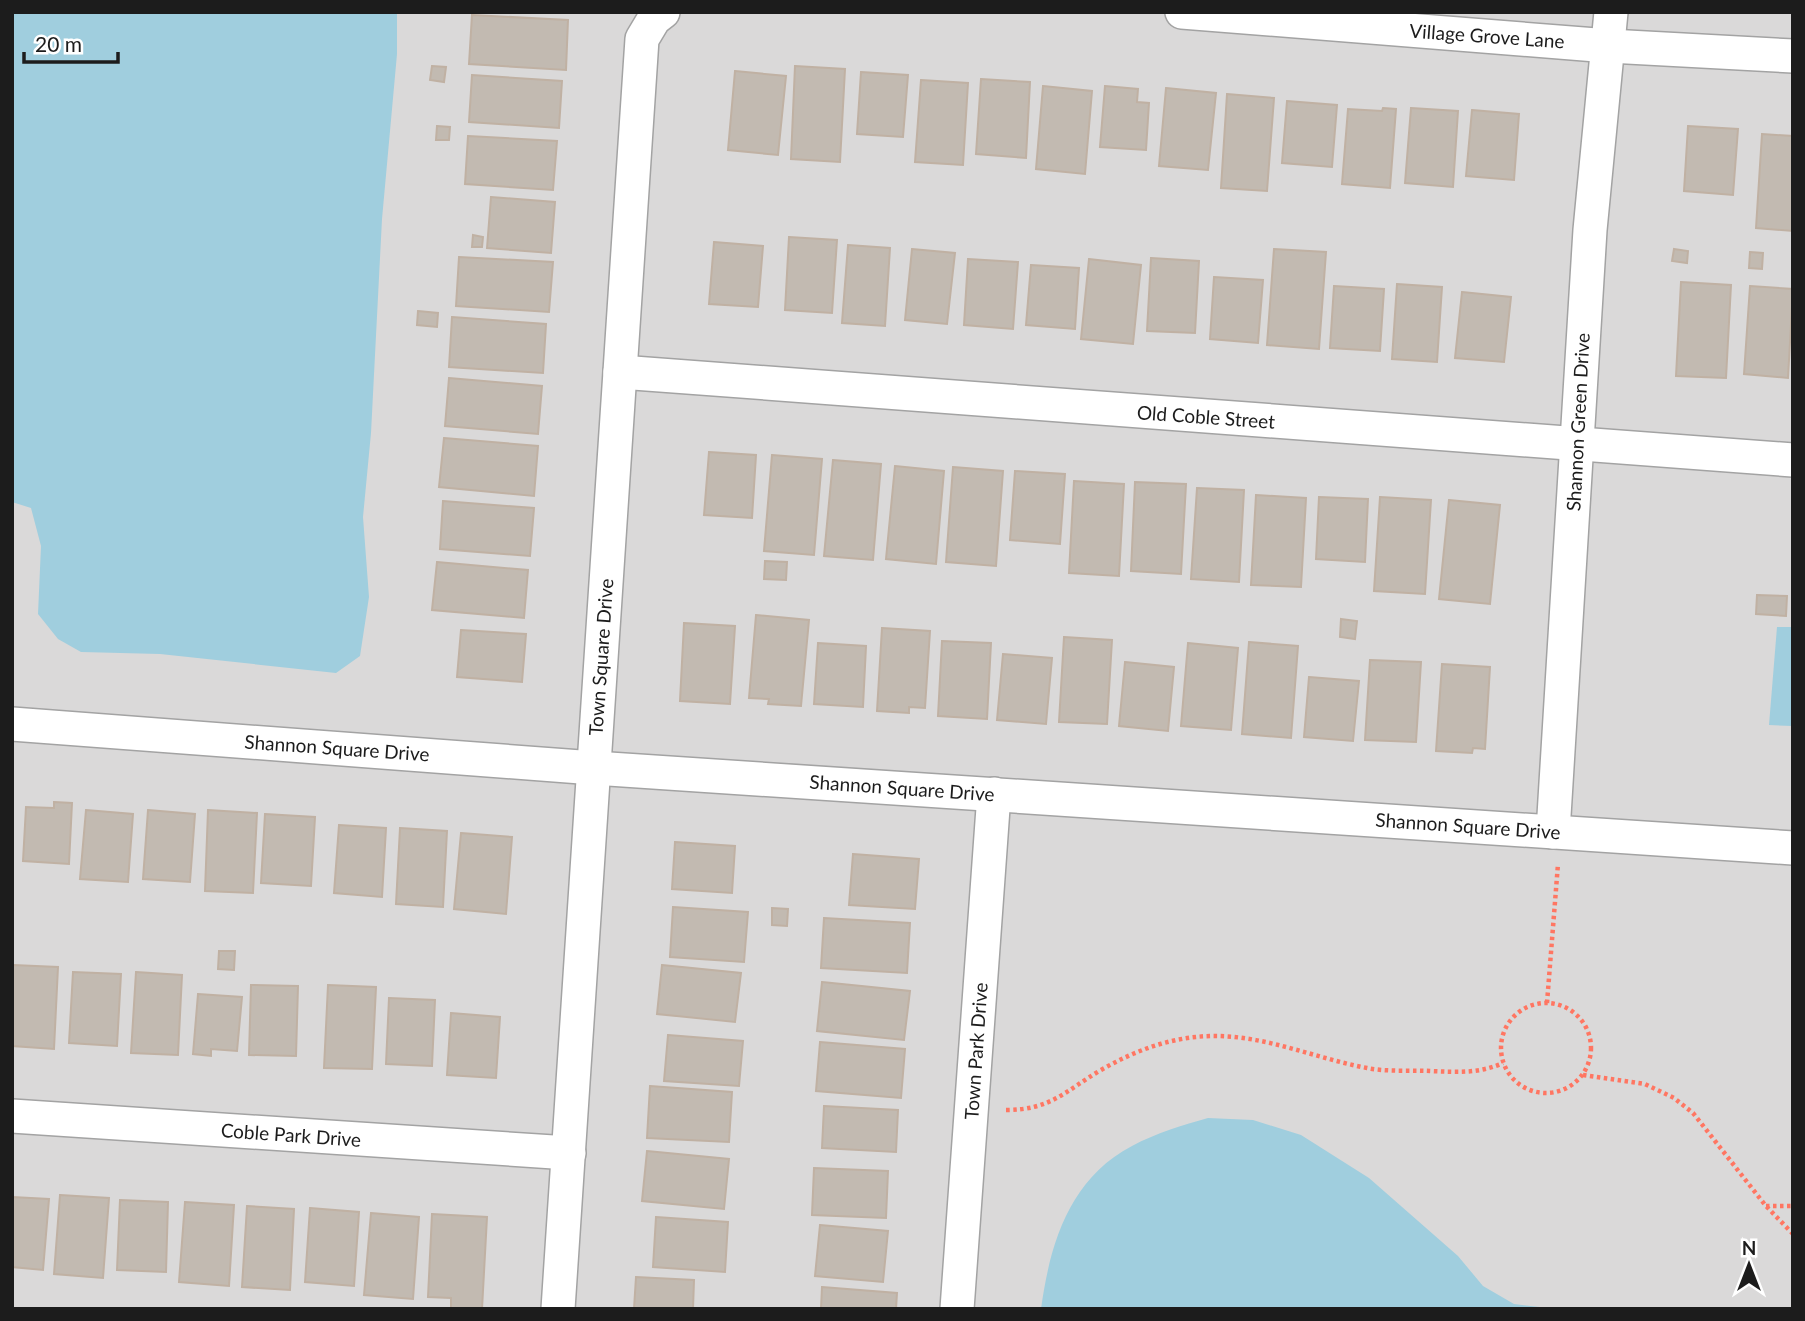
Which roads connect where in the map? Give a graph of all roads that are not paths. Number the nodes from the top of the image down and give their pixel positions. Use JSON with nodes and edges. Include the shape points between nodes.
{"nodes":[{"id":1,"x":663,"y":12,"type":"edge"},
{"id":2,"x":1182,"y":12,"type":"edge"},
{"id":3,"x":1611,"y":12,"type":"edge"},
{"id":4,"x":1609,"y":46,"type":"junction"},
{"id":5,"x":1793,"y":56,"type":"edge"},
{"id":6,"x":620,"y":372,"type":"junction"},
{"id":7,"x":1577,"y":445,"type":"junction"},
{"id":8,"x":1793,"y":460,"type":"edge"},
{"id":9,"x":12,"y":724,"type":"edge"},
{"id":10,"x":594,"y":768,"type":"junction"},
{"id":11,"x":994,"y":794,"type":"junction"},
{"id":12,"x":1556,"y":847,"type":"junction"},
{"id":13,"x":1793,"y":848,"type":"edge"},
{"id":14,"x":12,"y":1116,"type":"edge"},
{"id":15,"x":569,"y":1153,"type":"junction"},
{"id":16,"x":558,"y":1309,"type":"edge"},
{"id":17,"x":957,"y":1309,"type":"edge"}],
"edges":[{"from":1,"to":6,"type":"street","name":"Town Square Drive","via":[[642,39]]},
{"from":2,"to":4,"type":"street","name":"Village Grove Lane"},
{"from":3,"to":4,"type":"street","name":"Shannon Green Drive"},
{"from":4,"to":5,"type":"street","name":"Village Grove Lane"},
{"from":4,"to":7,"type":"street","name":"Shannon Green Drive","via":[[1590,230]]},
{"from":6,"to":7,"type":"street","name":"Old Coble Street"},
{"from":6,"to":10,"type":"street","name":"Town Square Drive"},
{"from":7,"to":8,"type":"street","name":"Old Coble Street"},
{"from":7,"to":12,"type":"street","name":"Shannon Green Drive"},
{"from":9,"to":10,"type":"street","name":"Shannon Square Drive"},
{"from":10,"to":11,"type":"street","name":"Shannon Square Drive"},
{"from":10,"to":15,"type":"street","name":"Town Square Drive"},
{"from":11,"to":12,"type":"street","name":"Shannon Square Drive"},
{"from":11,"to":17,"type":"street","name":"Town Park Drive"},
{"from":12,"to":13,"type":"street","name":"Shannon Square Drive"},
{"from":14,"to":15,"type":"street","name":"Coble Park Drive"},
{"from":15,"to":16,"type":"street","name":"Town Square Drive"}]}
